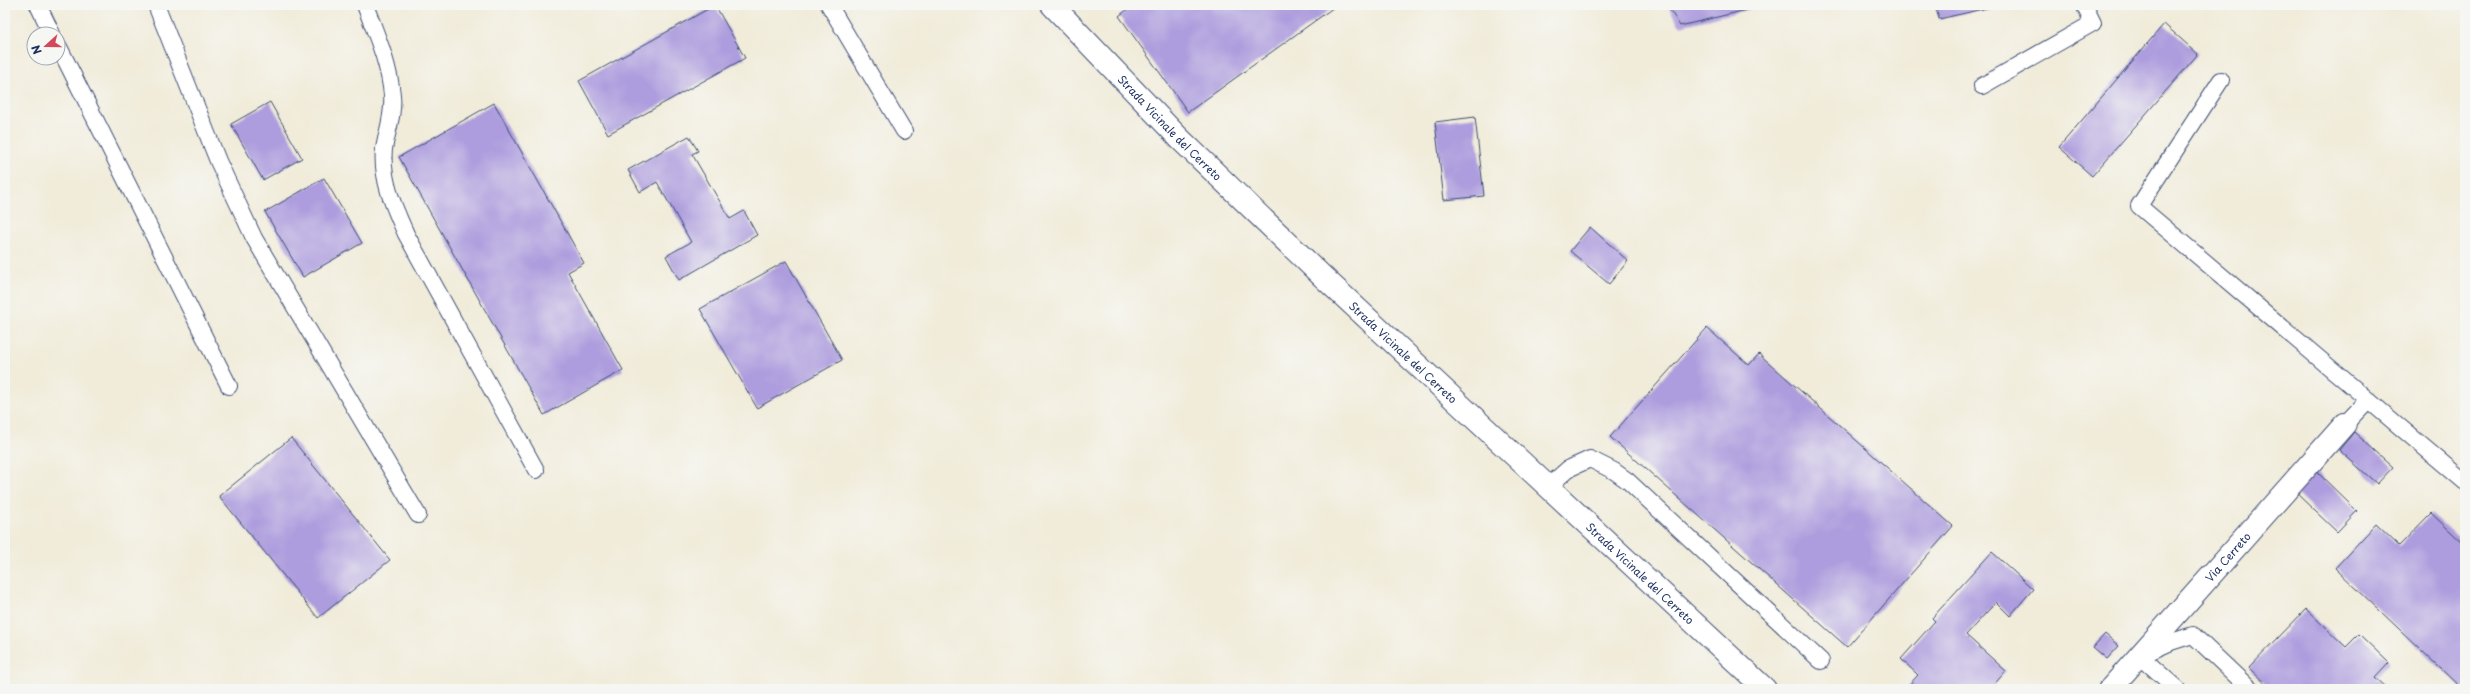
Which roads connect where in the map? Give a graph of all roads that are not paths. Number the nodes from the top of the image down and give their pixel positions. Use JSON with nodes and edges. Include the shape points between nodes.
{"nodes":[{"id":1,"x":38,"y":5,"type":"edge"},
{"id":2,"x":156,"y":5,"type":"edge"},
{"id":3,"x":364,"y":5,"type":"edge"},
{"id":4,"x":829,"y":5,"type":"edge"},
{"id":5,"x":1052,"y":5,"type":"edge"},
{"id":6,"x":2084,"y":5,"type":"edge"},
{"id":7,"x":48,"y":26,"type":"edge"},
{"id":8,"x":66,"y":61,"type":"edge"},
{"id":9,"x":2221,"y":80,"type":"dead end"},
{"id":10,"x":1982,"y":86,"type":"dead end"},
{"id":11,"x":904,"y":131,"type":"dead end"},
{"id":12,"x":229,"y":386,"type":"dead end"},
{"id":13,"x":2368,"y":400,"type":"junction"},
{"id":14,"x":2345,"y":424,"type":"joint"},
{"id":15,"x":536,"y":470,"type":"dead end"},
{"id":16,"x":2465,"y":482,"type":"edge"},
{"id":17,"x":1548,"y":488,"type":"junction"},
{"id":18,"x":418,"y":515,"type":"dead end"},
{"id":19,"x":2140,"y":656,"type":"junction"},
{"id":20,"x":1821,"y":661,"type":"dead end"},
{"id":21,"x":1765,"y":689,"type":"edge"},
{"id":22,"x":2110,"y":689,"type":"edge"},
{"id":23,"x":2177,"y":689,"type":"edge"},
{"id":24,"x":2250,"y":689,"type":"edge"}],
"edges":[{"from":1,"to":7,"type":"lane"},
{"from":2,"to":18,"type":"lane","via":[[218,161],[254,238]]},
{"from":3,"to":15,"type":"lane","via":[[390,75],[392,118],[384,149],[389,194],[406,234]]},
{"from":4,"to":11,"type":"lane"},
{"from":5,"to":17,"type":"street","name":"Strada Vicinale del Cerreto","via":[[1222,180]]},
{"from":6,"to":10,"type":"lane","via":[[2092,23]]},
{"from":8,"to":12,"type":"lane"},
{"from":9,"to":13,"type":"lane","via":[[2138,206]]},
{"from":13,"to":14,"type":"lane"},
{"from":13,"to":16,"type":"lane"},
{"from":14,"to":19,"type":"street","name":"Via Cerreto"},
{"from":17,"to":20,"type":"lane","via":[[1568,469],[1590,460],[1614,471],[1628,481]]},
{"from":17,"to":21,"type":"street","name":"Strada Vicinale del Cerreto"},
{"from":19,"to":22,"type":"street","name":"Via Cerreto"},
{"from":19,"to":23,"type":"lane"},
{"from":19,"to":24,"type":"lane","via":[[2193,635]]}]}
